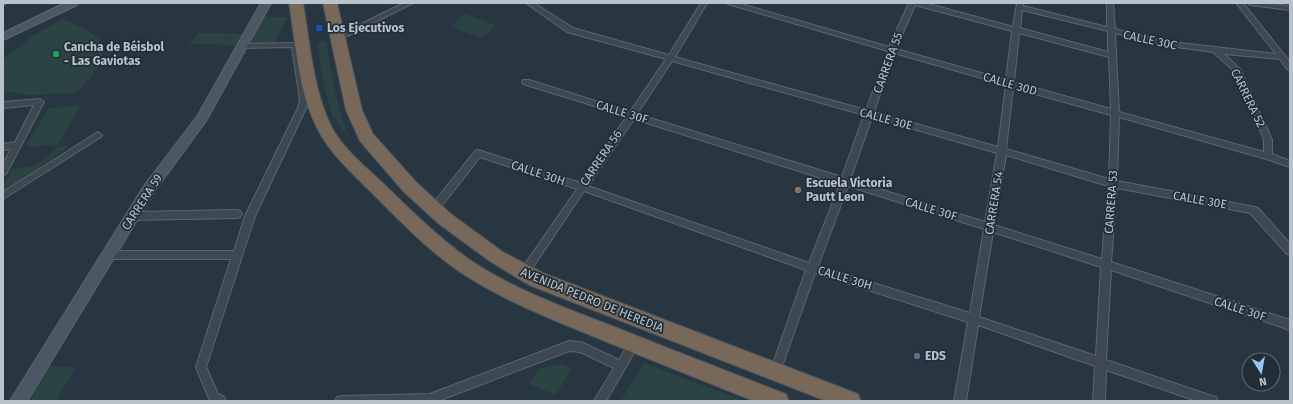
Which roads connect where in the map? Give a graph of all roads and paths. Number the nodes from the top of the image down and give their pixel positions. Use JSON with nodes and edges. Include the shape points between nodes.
{"nodes":[{"id":1,"x":74,"y":3,"type":"edge"},
{"id":2,"x":266,"y":3,"type":"edge"},
{"id":3,"x":296,"y":3,"type":"edge"},
{"id":4,"x":330,"y":3,"type":"edge"},
{"id":5,"x":410,"y":3,"type":"edge"},
{"id":6,"x":529,"y":3,"type":"edge"},
{"id":7,"x":704,"y":3,"type":"edge"},
{"id":8,"x":730,"y":3,"type":"edge"},
{"id":9,"x":912,"y":3,"type":"edge"},
{"id":10,"x":917,"y":3,"type":"edge"},
{"id":11,"x":1010,"y":3,"type":"edge"},
{"id":12,"x":1110,"y":3,"type":"edge"},
{"id":13,"x":1239,"y":3,"type":"edge"},
{"id":14,"x":1250,"y":3,"type":"edge"},
{"id":15,"x":1020,"y":5,"type":"edge"},
{"id":16,"x":1290,"y":8,"type":"edge"},
{"id":17,"x":1016,"y":29,"type":"junction"},
{"id":18,"x":1112,"y":31,"type":"junction"},
{"id":19,"x":3,"y":37,"type":"edge"},
{"id":20,"x":338,"y":37,"type":"junction"},
{"id":21,"x":243,"y":46,"type":"junction"},
{"id":22,"x":892,"y":49,"type":"junction"},
{"id":23,"x":1212,"y":50,"type":"junction"},
{"id":24,"x":1113,"y":56,"type":"junction"},
{"id":25,"x":670,"y":58,"type":"junction"},
{"id":26,"x":1287,"y":62,"type":"edge"},
{"id":27,"x":526,"y":82,"type":"dead end"},
{"id":28,"x":1010,"y":84,"type":"junction"},
{"id":29,"x":3,"y":105,"type":"edge"},
{"id":30,"x":631,"y":114,"type":"junction"},
{"id":31,"x":1115,"y":114,"type":"junction"},
{"id":32,"x":869,"y":115,"type":"junction"},
{"id":33,"x":98,"y":135,"type":"dead end"},
{"id":34,"x":17,"y":146,"type":"junction"},
{"id":35,"x":3,"y":147,"type":"edge"},
{"id":36,"x":1002,"y":151,"type":"junction"},
{"id":37,"x":1272,"y":158,"type":"junction"},
{"id":38,"x":1290,"y":164,"type":"edge"},
{"id":39,"x":3,"y":172,"type":"edge"},
{"id":40,"x":846,"y":182,"type":"junction"},
{"id":41,"x":1113,"y":184,"type":"junction"},
{"id":42,"x":582,"y":187,"type":"junction"},
{"id":43,"x":3,"y":196,"type":"edge"},
{"id":44,"x":434,"y":209,"type":"junction"},
{"id":45,"x":237,"y":214,"type":"dead end"},
{"id":46,"x":132,"y":216,"type":"junction"},
{"id":47,"x":990,"y":227,"type":"junction"},
{"id":48,"x":1290,"y":251,"type":"edge"},
{"id":49,"x":108,"y":255,"type":"junction"},
{"id":50,"x":237,"y":255,"type":"junction"},
{"id":51,"x":1106,"y":264,"type":"junction"},
{"id":52,"x":812,"y":268,"type":"junction"},
{"id":53,"x":524,"y":273,"type":"junction"},
{"id":54,"x":973,"y":319,"type":"junction"},
{"id":55,"x":1290,"y":325,"type":"edge"},
{"id":56,"x":634,"y":344,"type":"junction"},
{"id":57,"x":1100,"y":363,"type":"junction"},
{"id":58,"x":621,"y":366,"type":"junction"},
{"id":59,"x":775,"y":372,"type":"junction"},
{"id":60,"x":216,"y":400,"type":"edge"},
{"id":61,"x":18,"y":401,"type":"edge"},
{"id":62,"x":341,"y":401,"type":"edge"},
{"id":63,"x":600,"y":401,"type":"edge"},
{"id":64,"x":779,"y":401,"type":"edge"},
{"id":65,"x":851,"y":401,"type":"edge"},
{"id":66,"x":960,"y":401,"type":"edge"},
{"id":67,"x":1099,"y":401,"type":"edge"},
{"id":68,"x":1212,"y":401,"type":"edge"}],
"edges":[{"from":1,"to":19,"type":"street"},
{"from":2,"to":21,"type":"street","name":"CARRERA 59"},
{"from":3,"to":56,"type":"highway","name":"AVENIDA PEDRO DE HEREDIA","via":[[311,89],[325,128],[352,162],[397,208],[452,256],[507,291],[547,310]]},
{"from":4,"to":20,"type":"highway","name":"AVENIDA PEDRO DE HEREDIA"},
{"from":5,"to":20,"type":"street"},
{"from":6,"to":25,"type":"street","name":"CALLE 30E","via":[[570,30]]},
{"from":7,"to":25,"type":"street","name":"CARRERA 56"},
{"from":8,"to":22,"type":"street","name":"CALLE 30D"},
{"from":9,"to":22,"type":"street","name":"CARRERA 55"},
{"from":10,"to":17,"type":"street","name":"CALLE 30C"},
{"from":11,"to":15,"type":"street","name":"CALLE 30C"},
{"from":12,"to":18,"type":"street","name":"CARRERA 53"},
{"from":13,"to":26,"type":"street"},
{"from":14,"to":16,"type":"street"},
{"from":15,"to":17,"type":"street","name":"CARRERA 54"},
{"from":15,"to":18,"type":"street","name":"CALLE 30C"},
{"from":17,"to":24,"type":"street","name":"CALLE 30C"},
{"from":17,"to":28,"type":"street","name":"CARRERA 54"},
{"from":18,"to":23,"type":"street","name":"CALLE 30C","via":[[1162,43]]},
{"from":18,"to":24,"type":"street","name":"CARRERA 53"},
{"from":20,"to":44,"type":"highway","name":"AVENIDA PEDRO DE HEREDIA","via":[[354,110],[366,137],[410,187]]},
{"from":21,"to":46,"type":"street","name":"CARRERA 59","via":[[202,118]]},
{"from":21,"to":50,"type":"street","via":[[295,45],[304,100],[250,216]]},
{"from":22,"to":28,"type":"street","name":"CALLE 30D"},
{"from":22,"to":32,"type":"street","name":"CARRERA 55"},
{"from":23,"to":26,"type":"street","name":"CALLE 30C"},
{"from":23,"to":37,"type":"street","name":"CARRERA 52","via":[[1236,69],[1264,130]]},
{"from":24,"to":31,"type":"street","name":"CARRERA 53"},
{"from":25,"to":30,"type":"street","name":"CARRERA 56"},
{"from":25,"to":32,"type":"street","name":"CALLE 30E"},
{"from":27,"to":30,"type":"street","name":"CALLE 30F"},
{"from":28,"to":31,"type":"street","name":"CALLE 30D"},
{"from":28,"to":36,"type":"street","name":"CARRERA 54"},
{"from":29,"to":34,"type":"street","via":[[40,102]]},
{"from":30,"to":40,"type":"street","name":"CALLE 30F"},
{"from":30,"to":42,"type":"street","name":"CARRERA 56"},
{"from":31,"to":37,"type":"street","name":"CALLE 30D"},
{"from":31,"to":41,"type":"street","name":"CARRERA 53"},
{"from":32,"to":36,"type":"street","name":"CALLE 30E"},
{"from":32,"to":40,"type":"street","name":"CARRERA 55"},
{"from":33,"to":43,"type":"street"},
{"from":34,"to":35,"type":"street"},
{"from":34,"to":39,"type":"street"},
{"from":36,"to":41,"type":"street","name":"CALLE 30E"},
{"from":36,"to":47,"type":"street","name":"CARRERA 54"},
{"from":37,"to":38,"type":"street","name":"CALLE 30D"},
{"from":40,"to":47,"type":"street","name":"CALLE 30F"},
{"from":40,"to":52,"type":"street","name":"CARRERA 55"},
{"from":41,"to":48,"type":"street","name":"CALLE 30E","via":[[1252,210]]},
{"from":41,"to":51,"type":"street","name":"CARRERA 53"},
{"from":42,"to":44,"type":"street","name":"CALLE 30H","via":[[478,154]]},
{"from":42,"to":52,"type":"street","name":"CALLE 30H"},
{"from":42,"to":53,"type":"street","name":"CARRERA 56"},
{"from":44,"to":53,"type":"highway","name":"AVENIDA PEDRO DE HEREDIA","via":[[457,229]]},
{"from":45,"to":46,"type":"street"},
{"from":46,"to":49,"type":"street","name":"CARRERA 59"},
{"from":47,"to":51,"type":"street","name":"CALLE 30F"},
{"from":47,"to":54,"type":"street","name":"CARRERA 54"},
{"from":49,"to":50,"type":"street"},
{"from":49,"to":61,"type":"street","name":"CARRERA 59"},
{"from":50,"to":60,"type":"street","via":[[201,367]]},
{"from":51,"to":55,"type":"street","name":"CALLE 30F"},
{"from":51,"to":57,"type":"street","name":"CARRERA 53"},
{"from":52,"to":54,"type":"street","name":"CALLE 30H"},
{"from":52,"to":59,"type":"street","name":"CARRERA 55"},
{"from":53,"to":59,"type":"highway","name":"AVENIDA PEDRO DE HEREDIA"},
{"from":54,"to":57,"type":"street","name":"CALLE 30H"},
{"from":54,"to":66,"type":"street","name":"CARRERA 54"},
{"from":56,"to":58,"type":"street"},
{"from":56,"to":64,"type":"highway","name":"AVENIDA PEDRO DE HEREDIA"},
{"from":57,"to":67,"type":"street","name":"CARRERA 53"},
{"from":57,"to":68,"type":"street","name":"CALLE 30H"},
{"from":58,"to":62,"type":"street","via":[[581,347],[569,346],[430,399]]},
{"from":58,"to":63,"type":"street"},
{"from":59,"to":65,"type":"highway","name":"AVENIDA PEDRO DE HEREDIA"}]}
